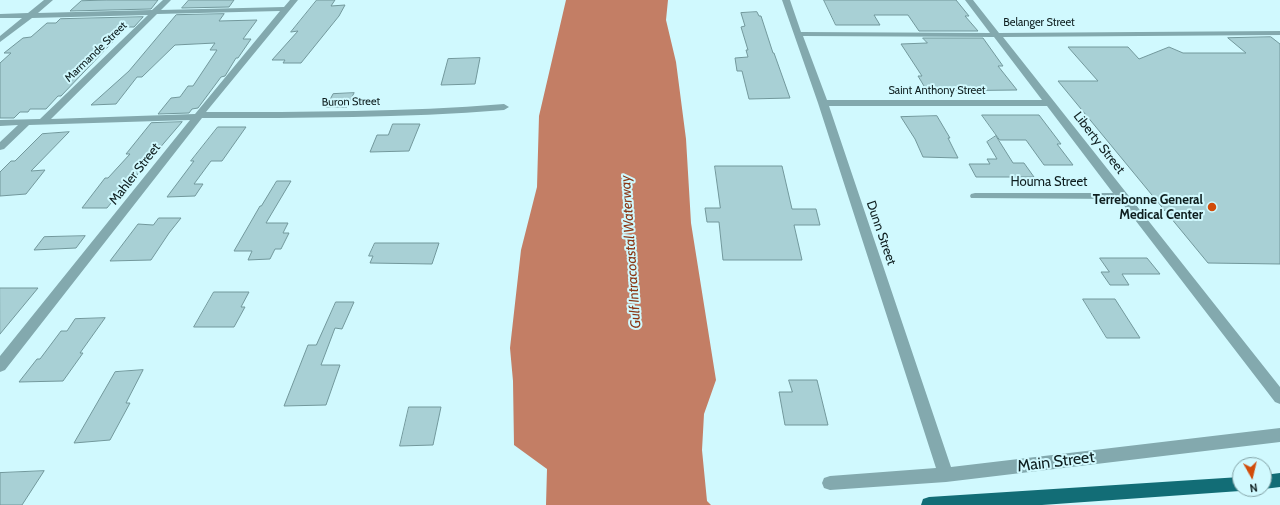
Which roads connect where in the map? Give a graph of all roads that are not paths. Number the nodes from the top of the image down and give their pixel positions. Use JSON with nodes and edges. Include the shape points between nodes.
{"nodes":[{"id":1,"x":49,"y":0,"type":"edge"},
{"id":2,"x":167,"y":0,"type":"edge"},
{"id":3,"x":786,"y":0,"type":"edge"},
{"id":4,"x":969,"y":0,"type":"edge"},
{"id":5,"x":290,"y":4,"type":"edge"},
{"id":6,"x":155,"y":12,"type":"junction"},
{"id":7,"x":29,"y":15,"type":"junction"},
{"id":8,"x":0,"y":16,"type":"edge"},
{"id":9,"x":1280,"y":33,"type":"edge"},
{"id":10,"x":798,"y":34,"type":"junction"},
{"id":11,"x":997,"y":35,"type":"junction"},
{"id":12,"x":0,"y":40,"type":"edge"},
{"id":13,"x":823,"y":103,"type":"junction"},
{"id":14,"x":1050,"y":103,"type":"junction"},
{"id":15,"x":504,"y":107,"type":"dead end"},
{"id":16,"x":198,"y":116,"type":"junction"},
{"id":17,"x":27,"y":122,"type":"junction"},
{"id":18,"x":42,"y":122,"type":"junction"},
{"id":19,"x":0,"y":123,"type":"edge"},
{"id":20,"x":0,"y":147,"type":"edge"},
{"id":21,"x":975,"y":196,"type":"dead end"},
{"id":22,"x":1123,"y":196,"type":"junction"},
{"id":23,"x":0,"y":366,"type":"edge"},
{"id":24,"x":1280,"y":398,"type":"edge"},
{"id":25,"x":1280,"y":435,"type":"edge"},
{"id":26,"x":946,"y":475,"type":"junction"},
{"id":27,"x":830,"y":483,"type":"dead end"},
{"id":28,"x":1232,"y":485,"type":"edge"},
{"id":29,"x":929,"y":505,"type":"edge"}],
"edges":[{"from":1,"to":7,"type":"street"},
{"from":2,"to":6,"type":"street","name":"Marmande Street"},
{"from":3,"to":10,"type":"street","name":"Dunn Street"},
{"from":4,"to":11,"type":"street","name":"Liberty Street"},
{"from":5,"to":6,"type":"street"},
{"from":5,"to":16,"type":"street","name":"Mahler Street"},
{"from":6,"to":7,"type":"street"},
{"from":6,"to":18,"type":"street","name":"Marmande Street"},
{"from":7,"to":8,"type":"street"},
{"from":7,"to":12,"type":"street"},
{"from":9,"to":11,"type":"street","name":"Belanger Street"},
{"from":10,"to":11,"type":"street","name":"Belanger Street"},
{"from":10,"to":13,"type":"street","name":"Dunn Street"},
{"from":11,"to":14,"type":"street","name":"Liberty Street"},
{"from":13,"to":14,"type":"street","name":"Saint Anthony Street"},
{"from":13,"to":26,"type":"street","name":"Dunn Street"},
{"from":14,"to":22,"type":"street","name":"Liberty Street"},
{"from":15,"to":16,"type":"street","name":"Buron Street","via":[[452,111]]},
{"from":16,"to":18,"type":"street","name":"Buron Street"},
{"from":16,"to":23,"type":"street","name":"Mahler Street"},
{"from":17,"to":18,"type":"street","name":"Buron Street"},
{"from":17,"to":19,"type":"street","name":"Buron Street"},
{"from":17,"to":20,"type":"street"},
{"from":21,"to":22,"type":"street","name":"Houma Street"},
{"from":22,"to":24,"type":"street","name":"Liberty Street"},
{"from":25,"to":26,"type":"street","name":"Main Street"},
{"from":26,"to":27,"type":"street","name":"Main Street"},
{"from":28,"to":29,"type":"main road"}]}
